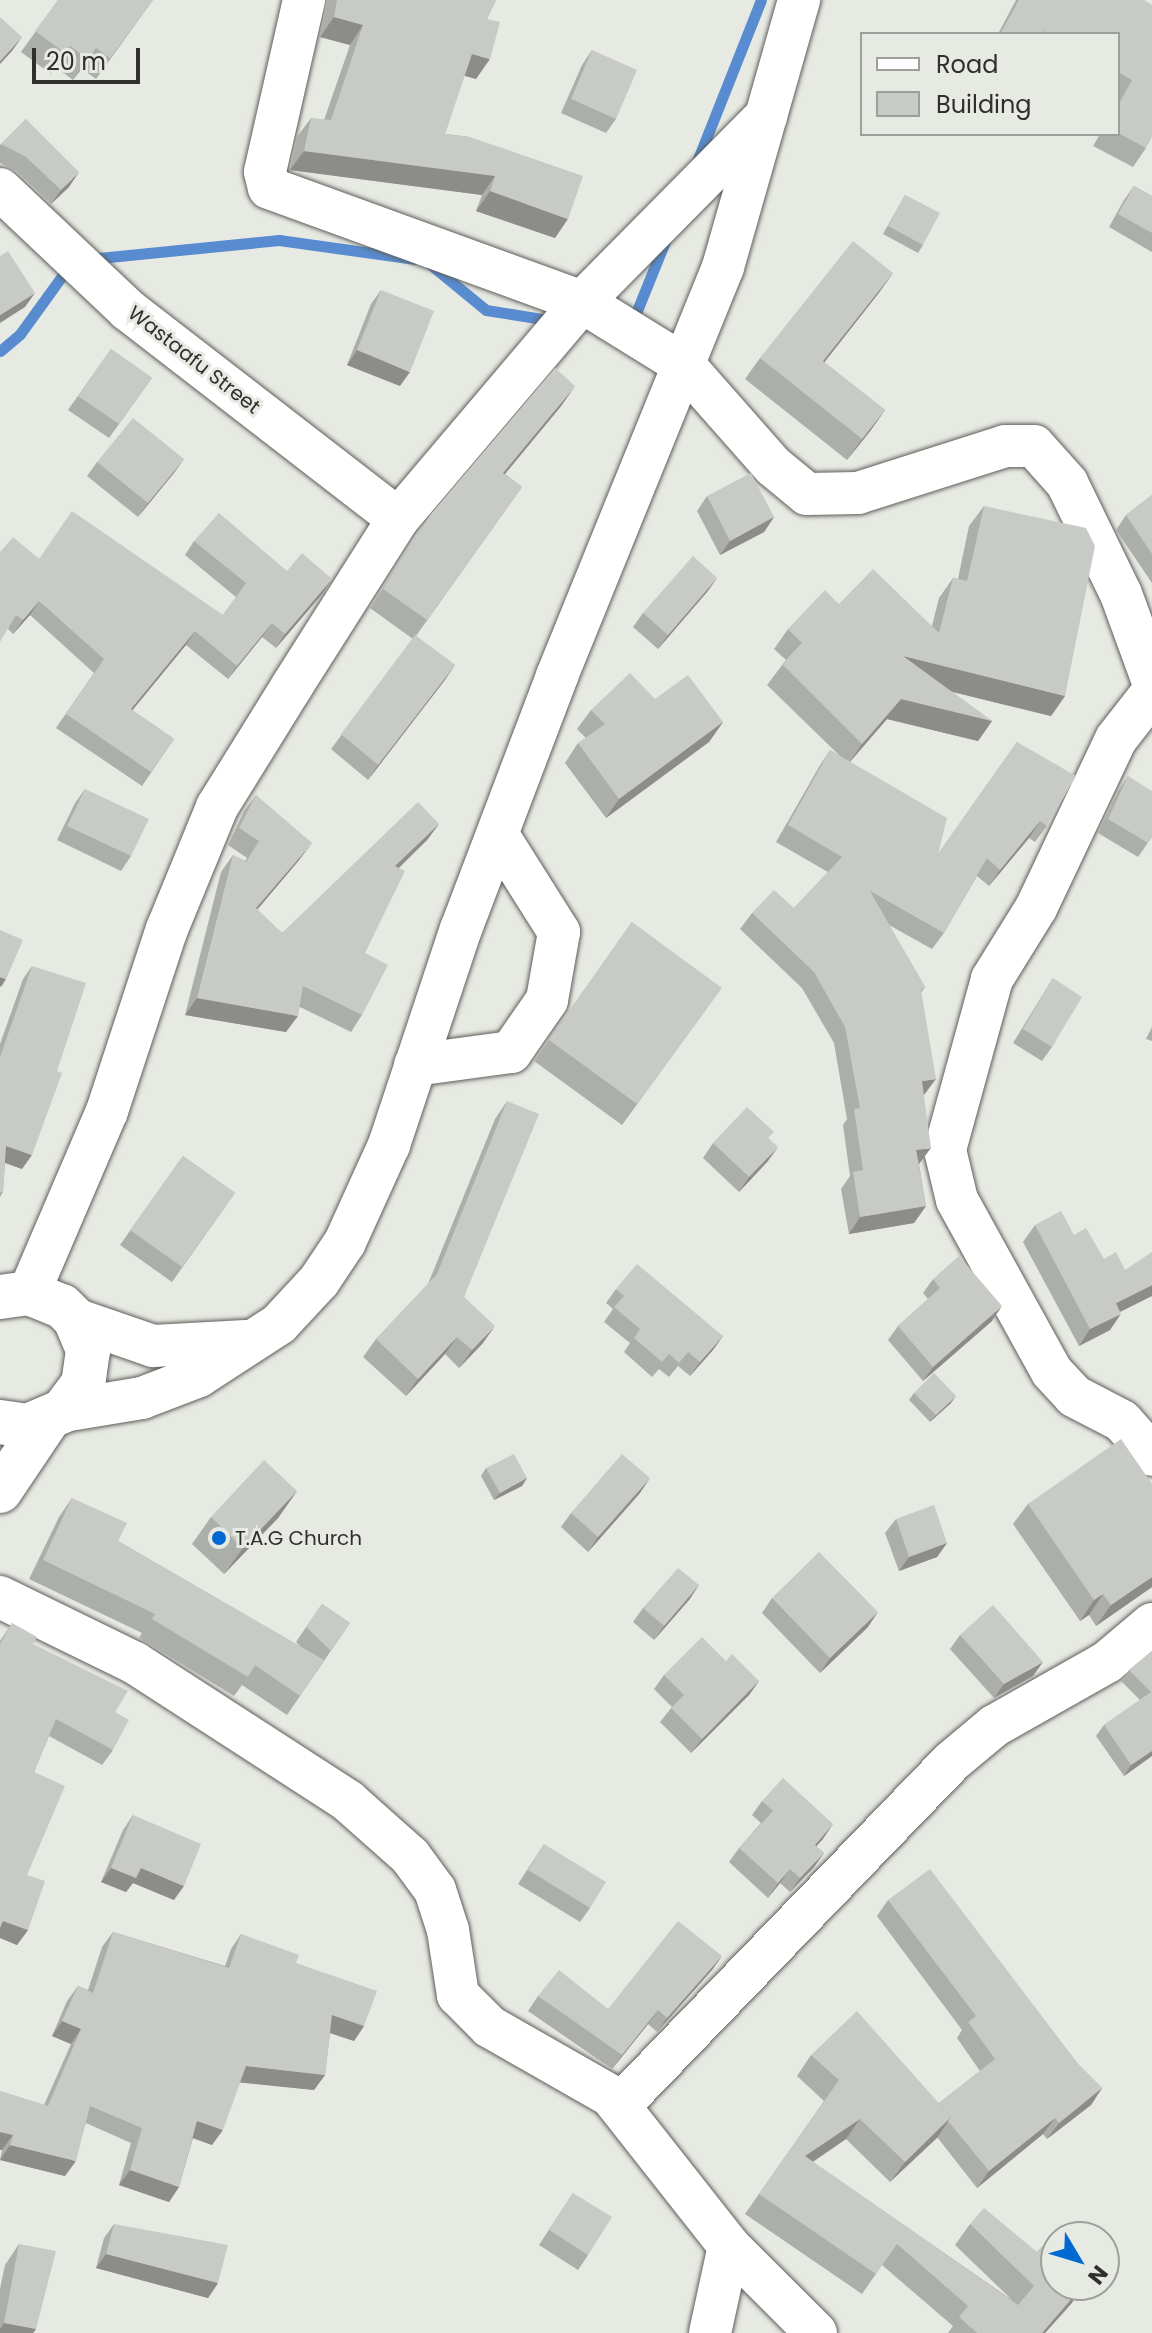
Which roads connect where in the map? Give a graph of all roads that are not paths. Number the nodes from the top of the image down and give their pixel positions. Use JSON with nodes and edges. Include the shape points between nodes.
{"nodes":[{"id":1,"x":304,"y":0,"type":"edge"},
{"id":2,"x":799,"y":0,"type":"edge"},
{"id":3,"x":766,"y":116,"type":"junction"},
{"id":4,"x":0,"y":189,"type":"edge"},
{"id":5,"x":582,"y":302,"type":"junction"},
{"id":6,"x":684,"y":365,"type":"junction"},
{"id":7,"x":398,"y":519,"type":"junction"},
{"id":8,"x":1152,"y":679,"type":"edge"},
{"id":9,"x":1152,"y":693,"type":"edge"},
{"id":10,"x":498,"y":835,"type":"junction"},
{"id":11,"x":415,"y":1065,"type":"junction"},
{"id":12,"x":10,"y":1293,"type":"edge"},
{"id":13,"x":75,"y":1319,"type":"junction"},
{"id":14,"x":259,"y":1340,"type":"junction"},
{"id":15,"x":55,"y":1416,"type":"junction"},
{"id":16,"x":0,"y":1422,"type":"edge"},
{"id":17,"x":1147,"y":1440,"type":"edge"},
{"id":18,"x":0,"y":1491,"type":"edge"},
{"id":19,"x":0,"y":1597,"type":"edge"},
{"id":20,"x":1152,"y":1624,"type":"edge"},
{"id":21,"x":620,"y":2105,"type":"junction"},
{"id":22,"x":729,"y":2246,"type":"junction"},
{"id":23,"x":710,"y":2333,"type":"edge"},
{"id":24,"x":816,"y":2333,"type":"edge"}],
"edges":[{"from":1,"to":5,"type":"street","via":[[265,172],[269,188]]},
{"from":2,"to":3,"type":"street"},
{"from":3,"to":5,"type":"street"},
{"from":3,"to":6,"type":"street","via":[[733,238]]},
{"from":4,"to":7,"type":"street","name":"Wastaafu Street","via":[[128,310]]},
{"from":5,"to":6,"type":"street"},
{"from":5,"to":7,"type":"street"},
{"from":6,"to":8,"type":"street","via":[[773,466],[807,494],[858,493],[1005,446],[1034,446],[1067,483],[1121,594]]},
{"from":6,"to":10,"type":"street"},
{"from":7,"to":12,"type":"street","via":[[217,807],[167,929],[107,1111]]},
{"from":9,"to":17,"type":"street","via":[[1116,739],[1036,908],[992,979],[945,1150],[957,1200],[1052,1372],[1074,1396]]},
{"from":10,"to":11,"type":"street"},
{"from":10,"to":11,"type":"street","via":[[559,932],[547,1000],[511,1052]]},
{"from":11,"to":14,"type":"street","via":[[389,1145],[345,1242],[319,1281]]},
{"from":12,"to":13,"type":"main road","via":[[47,1297]]},
{"from":13,"to":14,"type":"street","via":[[153,1346]]},
{"from":13,"to":15,"type":"main road","via":[[88,1350],[87,1367],[83,1384]]},
{"from":14,"to":15,"type":"street","via":[[199,1376],[142,1398]]},
{"from":15,"to":16,"type":"main road","via":[[28,1426]]},
{"from":15,"to":18,"type":"main road"},
{"from":19,"to":21,"type":"street","via":[[135,1663],[348,1801],[426,1874],[448,1930],[454,1986],[463,2001],[490,2027]]},
{"from":20,"to":21,"type":"street","via":[[1107,1662],[994,1726],[951,1762]]},
{"from":21,"to":22,"type":"street"},
{"from":22,"to":23,"type":"street"},
{"from":22,"to":24,"type":"street"}]}
